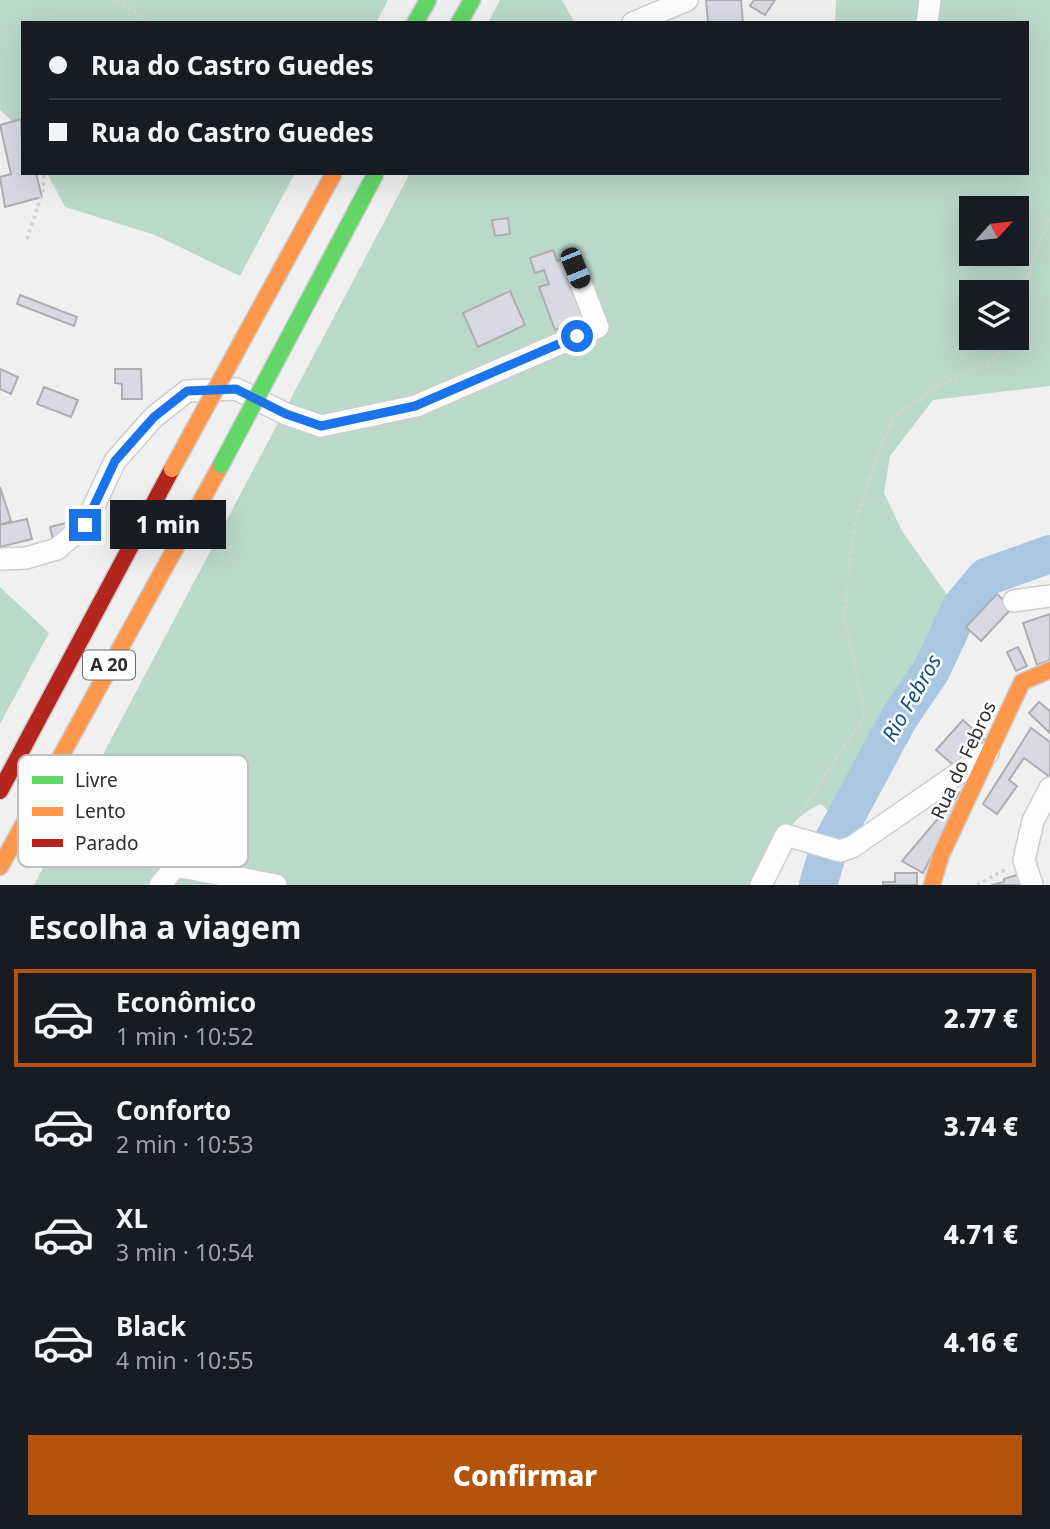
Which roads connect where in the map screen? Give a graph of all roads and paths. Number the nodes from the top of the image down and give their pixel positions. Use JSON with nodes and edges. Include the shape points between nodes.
{"nodes":[{"id":1,"x":116,"y":0,"type":"edge"},
{"id":2,"x":428,"y":0,"type":"edge"},
{"id":3,"x":472,"y":0,"type":"edge"},
{"id":4,"x":687,"y":0,"type":"edge"},
{"id":5,"x":930,"y":0,"type":"edge"},
{"id":6,"x":150,"y":21,"type":"edge"},
{"id":7,"x":416,"y":21,"type":"edge"},
{"id":8,"x":460,"y":21,"type":"edge"},
{"id":9,"x":638,"y":21,"type":"edge"},
{"id":10,"x":927,"y":21,"type":"edge"},
{"id":11,"x":44,"y":175,"type":"edge"},
{"id":12,"x":333,"y":175,"type":"edge"},
{"id":13,"x":375,"y":175,"type":"edge"},
{"id":14,"x":1050,"y":215,"type":"edge"},
{"id":15,"x":27,"y":239,"type":"dead end"},
{"id":16,"x":575,"y":268,"type":"dead end"},
{"id":17,"x":1027,"y":280,"type":"edge"},
{"id":18,"x":1000,"y":350,"type":"edge"},
{"id":19,"x":0,"y":559,"type":"edge"},
{"id":20,"x":1050,"y":596,"type":"edge"},
{"id":21,"x":1014,"y":601,"type":"dead end"},
{"id":22,"x":1050,"y":670,"type":"edge"},
{"id":23,"x":990,"y":752,"type":"junction"},
{"id":24,"x":19,"y":755,"type":"edge"},
{"id":25,"x":62,"y":755,"type":"edge"},
{"id":26,"x":18,"y":757,"type":"edge"},
{"id":27,"x":1050,"y":788,"type":"edge"},
{"id":28,"x":0,"y":791,"type":"edge"},
{"id":29,"x":18,"y":834,"type":"edge"},
{"id":30,"x":786,"y":835,"type":"junction"},
{"id":31,"x":1024,"y":860,"type":"junction"},
{"id":32,"x":0,"y":867,"type":"edge"},
{"id":33,"x":175,"y":867,"type":"edge"},
{"id":34,"x":181,"y":867,"type":"edge"},
{"id":35,"x":160,"y":885,"type":"edge"},
{"id":36,"x":276,"y":885,"type":"edge"},
{"id":37,"x":761,"y":885,"type":"edge"},
{"id":38,"x":932,"y":885,"type":"edge"},
{"id":39,"x":977,"y":885,"type":"edge"},
{"id":40,"x":1032,"y":885,"type":"edge"}],
"edges":[{"from":1,"to":6,"type":"path"},
{"from":2,"to":7,"type":"main road"},
{"from":3,"to":8,"type":"main road"},
{"from":4,"to":9,"type":"street"},
{"from":5,"to":10,"type":"street"},
{"from":11,"to":15,"type":"path"},
{"from":12,"to":24,"type":"main road","number":"A 20","bridge":true},
{"from":13,"to":25,"type":"main road","number":"A 20","bridge":true},
{"from":14,"to":17,"type":"path"},
{"from":16,"to":19,"type":"street","via":[[598,327],[415,406],[321,426],[236,389],[187,391],[154,417],[115,461],[85,525],[57,549],[26,558]]},
{"from":18,"to":30,"type":"path","via":[[992,360],[932,388],[893,419],[854,526],[844,616],[866,715]]},
{"from":20,"to":21,"type":"street"},
{"from":22,"to":23,"type":"main road","name":"Rua do Febros","via":[[1022,682]]},
{"from":23,"to":30,"type":"street","via":[[852,847],[829,848]]},
{"from":23,"to":38,"type":"main road","name":"Rua do Febros"},
{"from":26,"to":28,"type":"main road","number":"A 20","bridge":true},
{"from":27,"to":31,"type":"street","via":[[1033,821]]},
{"from":29,"to":32,"type":"main road","number":"A 20","bridge":true},
{"from":30,"to":37,"type":"street"},
{"from":31,"to":39,"type":"path"},
{"from":31,"to":40,"type":"street"},
{"from":33,"to":35,"type":"street"},
{"from":34,"to":36,"type":"street"}]}
